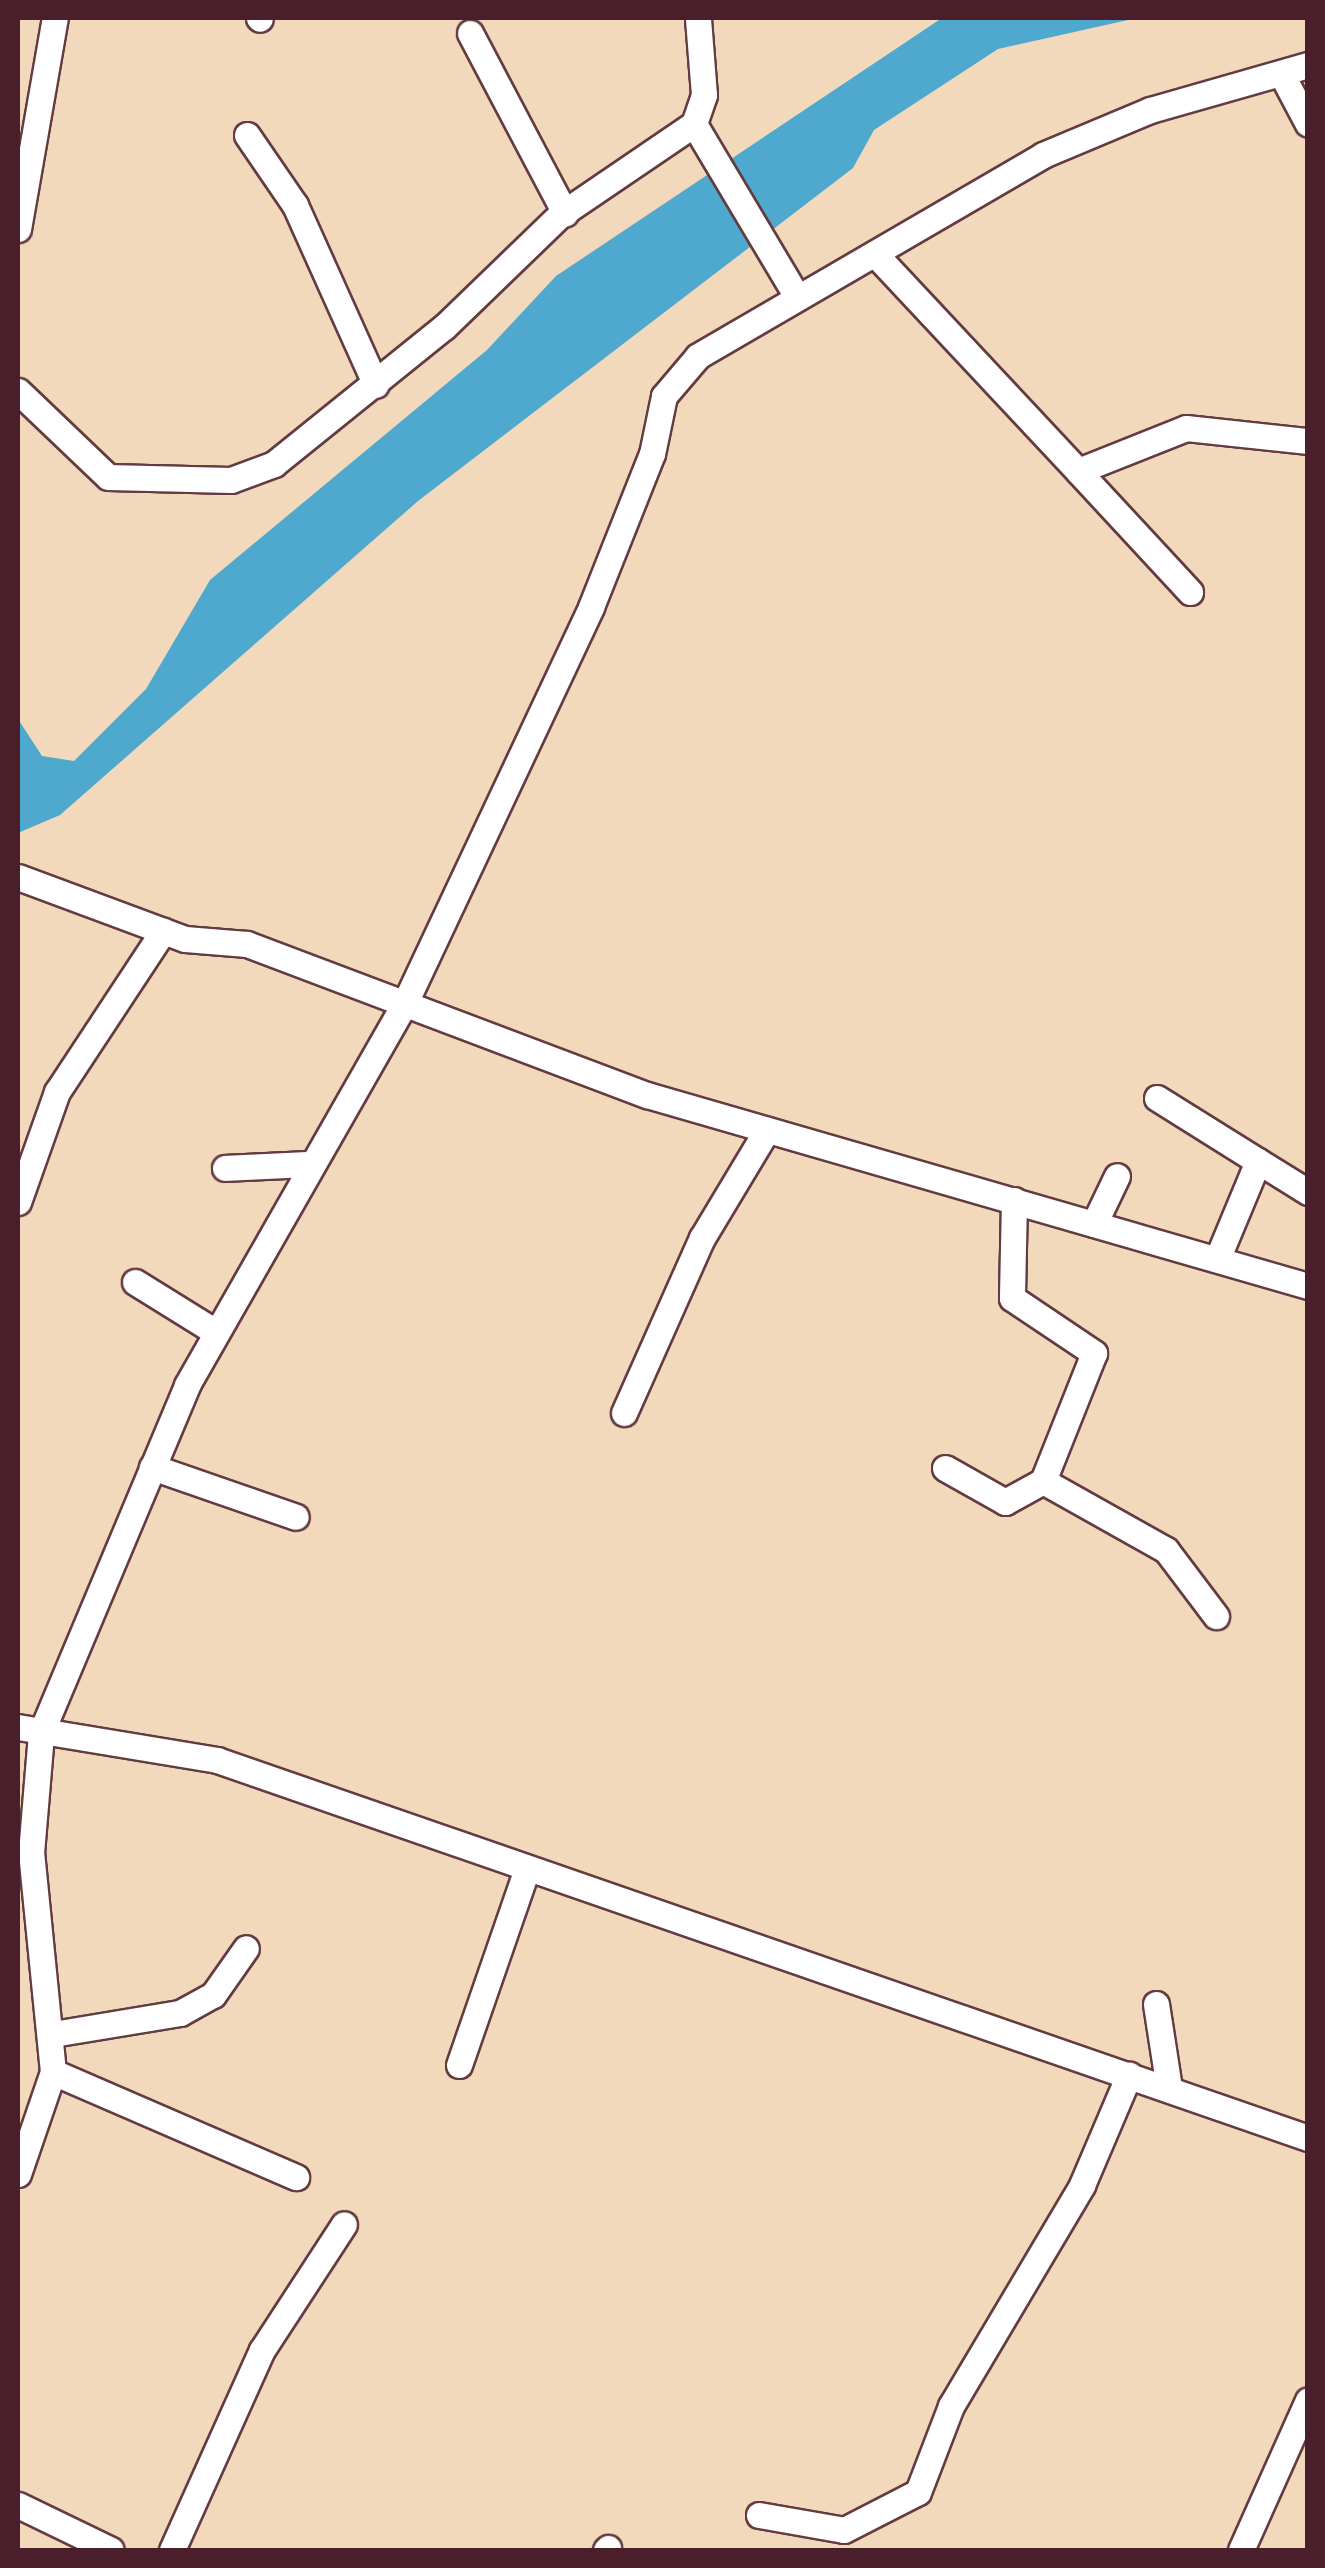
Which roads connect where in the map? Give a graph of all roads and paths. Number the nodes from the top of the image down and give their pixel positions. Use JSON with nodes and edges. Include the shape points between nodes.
{"nodes":[{"id":1,"x":55,"y":18,"type":"edge"},
{"id":2,"x":698,"y":18,"type":"edge"},
{"id":3,"x":470,"y":32,"type":"dead end"},
{"id":4,"x":1308,"y":65,"type":"edge"},
{"id":5,"x":1282,"y":75,"type":"junction"},
{"id":6,"x":27,"y":119,"type":"edge"},
{"id":7,"x":694,"y":124,"type":"junction"},
{"id":8,"x":1308,"y":124,"type":"edge"},
{"id":9,"x":246,"y":135,"type":"dead end"},
{"id":10,"x":565,"y":212,"type":"junction"},
{"id":11,"x":18,"y":229,"type":"edge"},
{"id":12,"x":875,"y":254,"type":"junction"},
{"id":13,"x":797,"y":297,"type":"junction"},
{"id":14,"x":376,"y":384,"type":"junction"},
{"id":15,"x":18,"y":391,"type":"edge"},
{"id":16,"x":1308,"y":441,"type":"edge"},
{"id":17,"x":1078,"y":471,"type":"junction"},
{"id":18,"x":1190,"y":592,"type":"dead end"},
{"id":19,"x":18,"y":878,"type":"edge"},
{"id":20,"x":163,"y":931,"type":"junction"},
{"id":21,"x":403,"y":1007,"type":"junction"},
{"id":22,"x":1157,"y":1098,"type":"dead end"},
{"id":23,"x":767,"y":1130,"type":"junction"},
{"id":24,"x":28,"y":1135,"type":"edge"},
{"id":25,"x":1258,"y":1161,"type":"junction"},
{"id":26,"x":311,"y":1164,"type":"junction"},
{"id":27,"x":225,"y":1168,"type":"dead end"},
{"id":28,"x":1117,"y":1176,"type":"dead end"},
{"id":29,"x":1308,"y":1192,"type":"edge"},
{"id":30,"x":1014,"y":1200,"type":"junction"},
{"id":31,"x":18,"y":1202,"type":"edge"},
{"id":32,"x":1094,"y":1224,"type":"junction"},
{"id":33,"x":1218,"y":1257,"type":"junction"},
{"id":34,"x":135,"y":1282,"type":"dead end"},
{"id":35,"x":1308,"y":1286,"type":"edge"},
{"id":36,"x":214,"y":1331,"type":"junction"},
{"id":37,"x":624,"y":1413,"type":"dead end"},
{"id":38,"x":152,"y":1466,"type":"junction"},
{"id":39,"x":945,"y":1468,"type":"dead end"},
{"id":40,"x":1043,"y":1481,"type":"junction"},
{"id":41,"x":296,"y":1517,"type":"dead end"},
{"id":42,"x":1216,"y":1616,"type":"dead end"},
{"id":43,"x":29,"y":1730,"type":"edge"},
{"id":44,"x":527,"y":1869,"type":"junction"},
{"id":45,"x":246,"y":1948,"type":"dead end"},
{"id":46,"x":29,"y":1978,"type":"edge"},
{"id":47,"x":1156,"y":2004,"type":"dead end"},
{"id":48,"x":54,"y":2034,"type":"junction"},
{"id":49,"x":459,"y":2066,"type":"dead end"},
{"id":50,"x":53,"y":2072,"type":"junction"},
{"id":51,"x":1129,"y":2076,"type":"junction"},
{"id":52,"x":1169,"y":2088,"type":"junction"},
{"id":53,"x":1308,"y":2138,"type":"edge"},
{"id":54,"x":23,"y":2142,"type":"edge"},
{"id":55,"x":18,"y":2174,"type":"edge"},
{"id":56,"x":296,"y":2178,"type":"dead end"},
{"id":57,"x":344,"y":2224,"type":"dead end"},
{"id":58,"x":1308,"y":2400,"type":"edge"},
{"id":59,"x":18,"y":2505,"type":"edge"},
{"id":60,"x":759,"y":2515,"type":"dead end"},
{"id":61,"x":111,"y":2550,"type":"edge"},
{"id":62,"x":172,"y":2550,"type":"edge"},
{"id":63,"x":1241,"y":2550,"type":"edge"}],
"edges":[{"from":1,"to":6,"type":"street"},
{"from":2,"to":7,"type":"street","via":[[704,96]]},
{"from":3,"to":10,"type":"street"},
{"from":4,"to":5,"type":"street"},
{"from":5,"to":8,"type":"street"},
{"from":5,"to":12,"type":"street","via":[[1092,130]]},
{"from":6,"to":11,"type":"street"},
{"from":7,"to":10,"type":"street"},
{"from":7,"to":13,"type":"street"},
{"from":9,"to":14,"type":"street","via":[[295,205]]},
{"from":10,"to":14,"type":"street"},
{"from":12,"to":13,"type":"street"},
{"from":12,"to":17,"type":"street"},
{"from":13,"to":21,"type":"street","via":[[698,356],[664,396],[622,536]]},
{"from":14,"to":15,"type":"street","via":[[251,474],[133,483],[93,467]]},
{"from":16,"to":17,"type":"street","via":[[1186,428]]},
{"from":17,"to":18,"type":"street"},
{"from":19,"to":20,"type":"street"},
{"from":20,"to":21,"type":"street","via":[[247,944]]},
{"from":20,"to":24,"type":"street"},
{"from":21,"to":23,"type":"street"},
{"from":21,"to":26,"type":"street"},
{"from":22,"to":25,"type":"street"},
{"from":23,"to":30,"type":"street"},
{"from":23,"to":37,"type":"street","via":[[702,1238]]},
{"from":24,"to":31,"type":"street"},
{"from":25,"to":29,"type":"street"},
{"from":25,"to":33,"type":"street"},
{"from":26,"to":27,"type":"street"},
{"from":26,"to":36,"type":"street"},
{"from":28,"to":32,"type":"street"},
{"from":30,"to":32,"type":"street"},
{"from":30,"to":40,"type":"street","via":[[1012,1298],[1094,1352]]},
{"from":32,"to":33,"type":"street"},
{"from":33,"to":35,"type":"street"},
{"from":34,"to":36,"type":"street"},
{"from":36,"to":38,"type":"street"},
{"from":38,"to":41,"type":"street"},
{"from":38,"to":43,"type":"street"},
{"from":39,"to":40,"type":"street","via":[[1006,1502]]},
{"from":40,"to":42,"type":"street","via":[[1166,1550]]},
{"from":43,"to":44,"type":"street","via":[[216,1760]]},
{"from":43,"to":46,"type":"street"},
{"from":44,"to":49,"type":"street"},
{"from":44,"to":51,"type":"street"},
{"from":45,"to":48,"type":"street","via":[[213,1994],[180,2012]]},
{"from":46,"to":48,"type":"street"},
{"from":47,"to":52,"type":"street"},
{"from":48,"to":50,"type":"street"},
{"from":50,"to":54,"type":"street"},
{"from":50,"to":56,"type":"street"},
{"from":51,"to":52,"type":"street"},
{"from":51,"to":60,"type":"street","via":[[1082,2185],[951,2406],[918,2492],[844,2530]]},
{"from":52,"to":53,"type":"street"},
{"from":54,"to":55,"type":"street"},
{"from":57,"to":62,"type":"street","via":[[262,2350]]},
{"from":58,"to":63,"type":"street"},
{"from":59,"to":61,"type":"street"}]}
